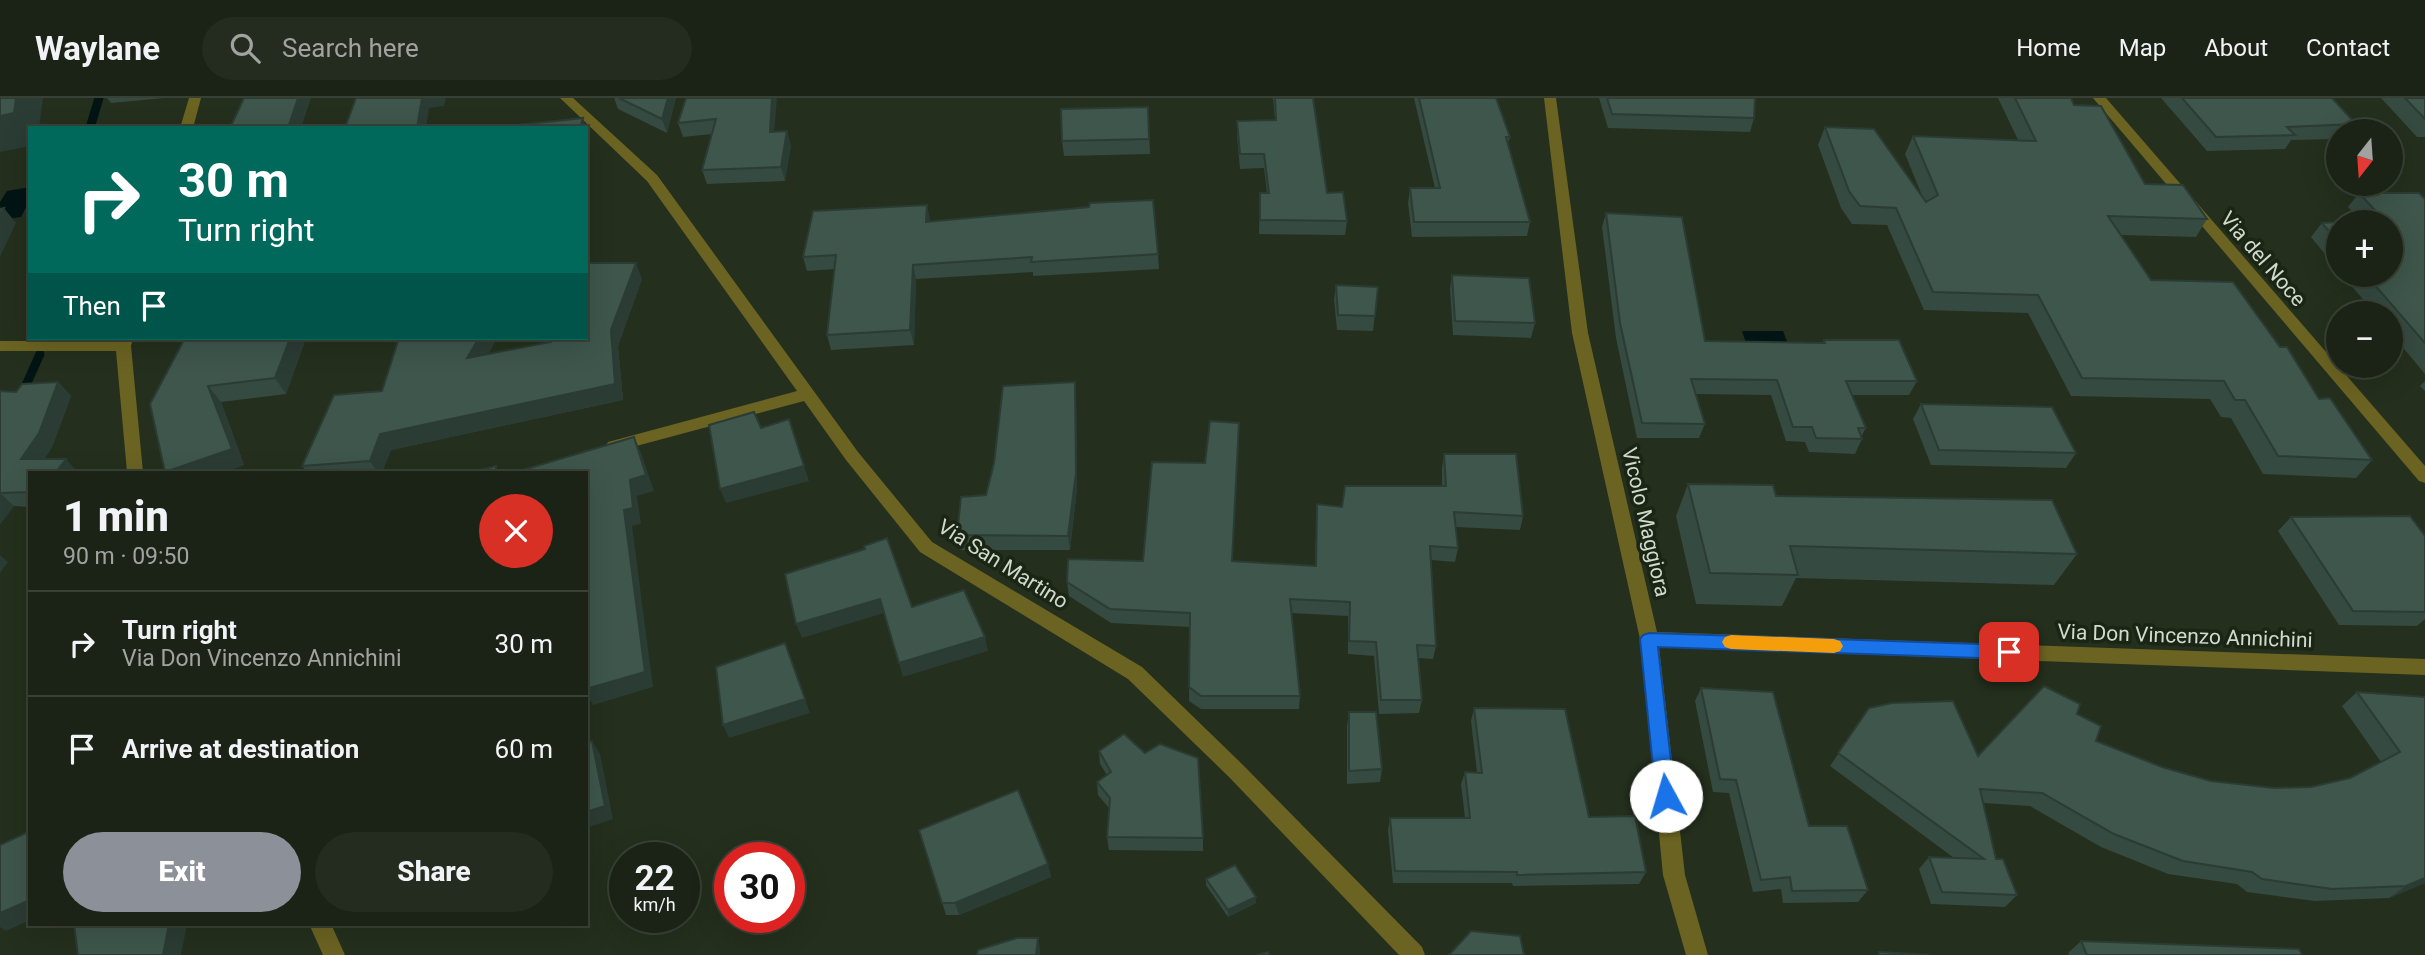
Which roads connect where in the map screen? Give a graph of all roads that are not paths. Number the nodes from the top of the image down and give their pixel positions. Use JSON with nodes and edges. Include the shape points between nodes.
{"nodes":[{"id":1,"x":195,"y":98,"type":"edge"},
{"id":2,"x":566,"y":98,"type":"edge"},
{"id":3,"x":1550,"y":98,"type":"edge"},
{"id":4,"x":2099,"y":98,"type":"edge"},
{"id":5,"x":187,"y":126,"type":"edge"},
{"id":6,"x":124,"y":342,"type":"edge"},
{"id":7,"x":0,"y":346,"type":"edge"},
{"id":8,"x":808,"y":394,"type":"junction"},
{"id":9,"x":596,"y":451,"type":"edge"},
{"id":10,"x":135,"y":471,"type":"edge"},
{"id":11,"x":2425,"y":477,"type":"edge"},
{"id":12,"x":1649,"y":639,"type":"junction"},
{"id":13,"x":2425,"y":667,"type":"edge"},
{"id":14,"x":321,"y":926,"type":"edge"},
{"id":15,"x":334,"y":955,"type":"edge"},
{"id":16,"x":1414,"y":955,"type":"edge"},
{"id":17,"x":1697,"y":955,"type":"edge"}],
"edges":[{"from":1,"to":5,"type":"street"},
{"from":2,"to":8,"type":"street","name":"Via San Martino","via":[[652,178]]},
{"from":3,"to":12,"type":"street","name":"Vicolo Maggiora","via":[[1580,333]]},
{"from":4,"to":11,"type":"street","name":"Via del Noce"},
{"from":6,"to":7,"type":"street"},
{"from":6,"to":10,"type":"street"},
{"from":8,"to":9,"type":"street"},
{"from":8,"to":16,"type":"street","name":"Via San Martino","via":[[926,547],[1135,673]]},
{"from":12,"to":13,"type":"street","name":"Via Don Vincenzo Annichini"},
{"from":12,"to":17,"type":"street","name":"Vicolo Maggiora","via":[[1674,875]]},
{"from":14,"to":15,"type":"street"}]}
